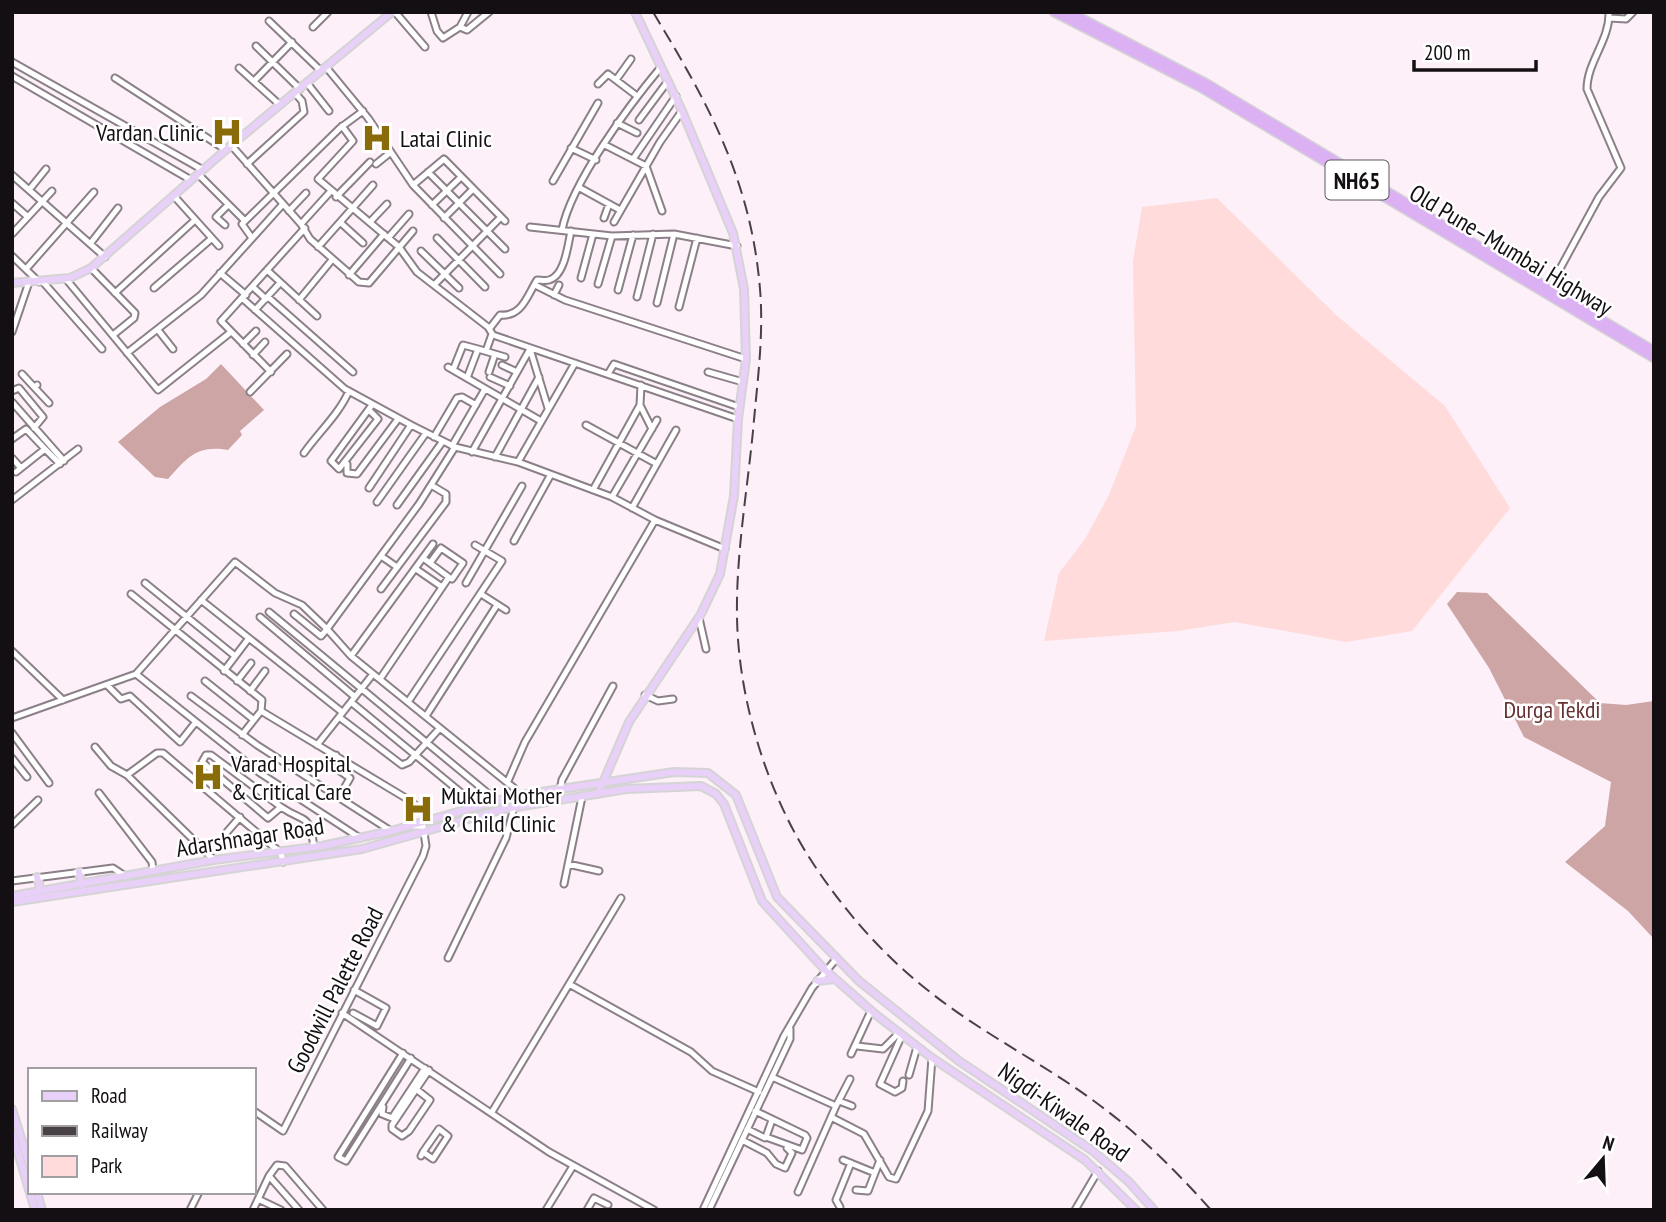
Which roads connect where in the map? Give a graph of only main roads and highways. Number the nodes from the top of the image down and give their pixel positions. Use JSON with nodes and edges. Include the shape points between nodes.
{"nodes":[{"id":1,"x":635,"y":12,"type":"edge"},
{"id":2,"x":1054,"y":12,"type":"edge"},
{"id":3,"x":1069,"y":12,"type":"edge"},
{"id":4,"x":390,"y":13,"type":"edge"},
{"id":5,"x":12,"y":283,"type":"edge"},
{"id":6,"x":1548,"y":290,"type":"junction"},
{"id":7,"x":1654,"y":351,"type":"edge"},
{"id":8,"x":1654,"y":358,"type":"edge"},
{"id":9,"x":603,"y":782,"type":"junction"},
{"id":10,"x":598,"y":794,"type":"junction"},
{"id":11,"x":79,"y":872,"type":"road end"},
{"id":12,"x":37,"y":877,"type":"road end"},
{"id":13,"x":82,"y":885,"type":"junction"},
{"id":14,"x":41,"y":891,"type":"junction"},
{"id":15,"x":12,"y":896,"type":"edge"},
{"id":16,"x":12,"y":902,"type":"edge"},
{"id":17,"x":837,"y":958,"type":"joint"},
{"id":18,"x":825,"y":970,"type":"joint"},
{"id":19,"x":835,"y":979,"type":"junction"},
{"id":20,"x":817,"y":981,"type":"road end"},
{"id":21,"x":12,"y":1109,"type":"edge"},
{"id":22,"x":12,"y":1132,"type":"edge"},
{"id":23,"x":28,"y":1161,"type":"edge"},
{"id":24,"x":28,"y":1186,"type":"edge"},
{"id":25,"x":1136,"y":1210,"type":"edge"},
{"id":26,"x":1154,"y":1210,"type":"edge"}],
"edges":[{"from":1,"to":9,"type":"main road","via":[[676,96],[737,246],[744,289],[746,359],[734,496],[717,582],[699,618],[645,695]]},
{"from":2,"to":6,"type":"highway","name":"Old Pune–Mumbai Highway","number":"NH65","via":[[1172,71]]},
{"from":3,"to":6,"type":"highway","name":"Old Pune–Mumbai Highway","number":"NH65","via":[[1207,84]]},
{"from":4,"to":5,"type":"main road","via":[[91,268],[66,279]]},
{"from":6,"to":7,"type":"highway","name":"Old Pune–Mumbai Highway","number":"NH65"},
{"from":6,"to":8,"type":"highway","name":"Old Pune–Mumbai Highway","number":"NH65"},
{"from":9,"to":10,"type":"main road"},
{"from":9,"to":13,"type":"main road","name":"Adarshnagar Road","via":[[496,800],[360,838]]},
{"from":9,"to":17,"type":"main road","name":"Adarshnagar Road","via":[[674,772],[716,777],[736,795],[777,897]]},
{"from":10,"to":16,"type":"main road","name":"Adarshnagar Road","via":[[514,807],[362,849]]},
{"from":10,"to":18,"type":"main road","name":"Adarshnagar Road","via":[[691,784],[716,794],[729,814],[762,901]]},
{"from":11,"to":13,"type":"main road"},
{"from":12,"to":14,"type":"main road"},
{"from":13,"to":14,"type":"main road","name":"Adarshnagar Road"},
{"from":14,"to":15,"type":"main road","name":"Adarshnagar Road"},
{"from":17,"to":26,"type":"main road","name":"Nigdi-Kiwale Road","via":[[913,1027],[1093,1151]]},
{"from":18,"to":19,"type":"main road","name":"Nigdi-Kiwale Road"},
{"from":19,"to":20,"type":"main road"},
{"from":19,"to":25,"type":"main road","name":"Nigdi-Kiwale Road","via":[[932,1058],[1098,1171]]},
{"from":21,"to":23,"type":"main road"},
{"from":22,"to":24,"type":"main road"}]}
